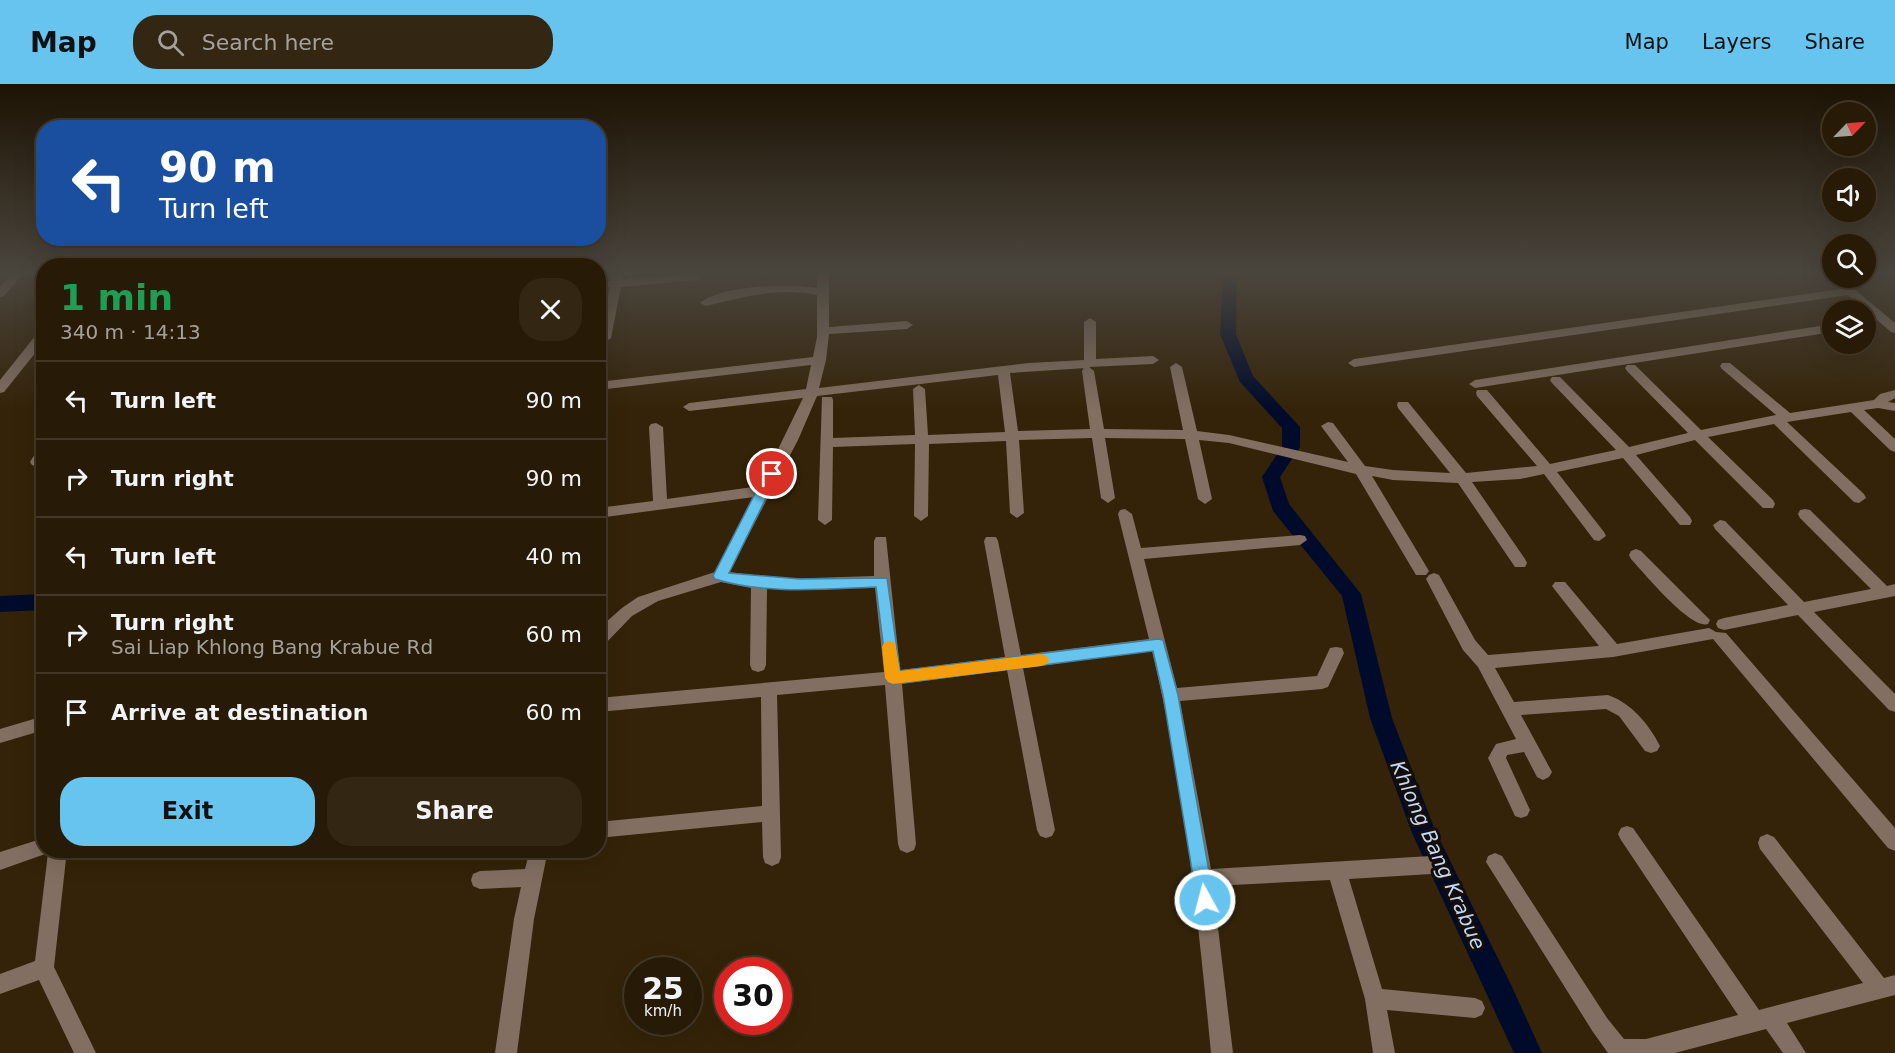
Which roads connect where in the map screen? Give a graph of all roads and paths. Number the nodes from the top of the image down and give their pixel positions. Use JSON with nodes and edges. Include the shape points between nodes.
{"nodes":[{"id":1,"x":823,"y":319,"type":"edge"},
{"id":2,"x":1656,"y":319,"type":"edge"},
{"id":3,"x":1090,"y":322,"type":"dead end"},
{"id":4,"x":1892,"y":323,"type":"edge"},
{"id":5,"x":1876,"y":324,"type":"edge"},
{"id":6,"x":907,"y":325,"type":"dead end"},
{"id":7,"x":1822,"y":330,"type":"edge"},
{"id":8,"x":823,"y":331,"type":"junction"},
{"id":9,"x":36,"y":343,"type":"edge"},
{"id":10,"x":820,"y":360,"type":"junction"},
{"id":11,"x":1153,"y":360,"type":"dead end"},
{"id":12,"x":1354,"y":363,"type":"dead end"},
{"id":13,"x":1726,"y":366,"type":"dead end"},
{"id":14,"x":1089,"y":367,"type":"junction"},
{"id":15,"x":1176,"y":367,"type":"dead end"},
{"id":16,"x":1631,"y":368,"type":"dead end"},
{"id":17,"x":1004,"y":374,"type":"dead end"},
{"id":18,"x":1556,"y":380,"type":"dead end"},
{"id":19,"x":606,"y":385,"type":"edge"},
{"id":20,"x":0,"y":389,"type":"edge"},
{"id":21,"x":919,"y":389,"type":"dead end"},
{"id":22,"x":812,"y":392,"type":"junction"},
{"id":23,"x":1895,"y":394,"type":"edge"},
{"id":24,"x":826,"y":400,"type":"dead end"},
{"id":25,"x":1878,"y":404,"type":"junction"},
{"id":26,"x":1403,"y":405,"type":"dead end"},
{"id":27,"x":689,"y":407,"type":"dead end"},
{"id":28,"x":1853,"y":407,"type":"junction"},
{"id":29,"x":1895,"y":407,"type":"edge"},
{"id":30,"x":1781,"y":418,"type":"junction"},
{"id":31,"x":1328,"y":426,"type":"dead end"},
{"id":32,"x":656,"y":427,"type":"dead end"},
{"id":33,"x":1698,"y":433,"type":"junction"},
{"id":34,"x":1098,"y":434,"type":"junction"},
{"id":35,"x":1191,"y":435,"type":"junction"},
{"id":36,"x":1012,"y":437,"type":"junction"},
{"id":37,"x":922,"y":440,"type":"junction"},
{"id":38,"x":826,"y":443,"type":"junction"},
{"id":39,"x":1895,"y":447,"type":"edge"},
{"id":40,"x":1627,"y":453,"type":"junction"},
{"id":41,"x":1547,"y":469,"type":"junction"},
{"id":42,"x":1361,"y":470,"type":"junction"},
{"id":43,"x":1462,"y":478,"type":"junction"},
{"id":44,"x":762,"y":491,"type":"junction"},
{"id":45,"x":1108,"y":498,"type":"dead end"},
{"id":46,"x":1859,"y":498,"type":"dead end"},
{"id":47,"x":1205,"y":499,"type":"dead end"},
{"id":48,"x":1768,"y":504,"type":"dead end"},
{"id":49,"x":660,"y":505,"type":"junction"},
{"id":50,"x":606,"y":512,"type":"edge"},
{"id":51,"x":1017,"y":513,"type":"dead end"},
{"id":52,"x":1805,"y":513,"type":"dead end"},
{"id":53,"x":1125,"y":514,"type":"dead end"},
{"id":54,"x":921,"y":516,"type":"dead end"},
{"id":55,"x":825,"y":520,"type":"dead end"},
{"id":56,"x":1685,"y":521,"type":"dead end"},
{"id":57,"x":1720,"y":525,"type":"dead end"},
{"id":58,"x":1599,"y":536,"type":"dead end"},
{"id":59,"x":1300,"y":540,"type":"dead end"},
{"id":60,"x":881,"y":541,"type":"dead end"},
{"id":61,"x":991,"y":541,"type":"dead end"},
{"id":62,"x":1136,"y":554,"type":"junction"},
{"id":63,"x":1636,"y":555,"type":"dead end"},
{"id":64,"x":1520,"y":564,"type":"dead end"},
{"id":65,"x":720,"y":576,"type":"junction"},
{"id":66,"x":759,"y":581,"type":"junction"},
{"id":67,"x":882,"y":582,"type":"junction"},
{"id":68,"x":1560,"y":586,"type":"dead end"},
{"id":69,"x":1890,"y":591,"type":"edge"},
{"id":70,"x":1800,"y":607,"type":"junction"},
{"id":71,"x":1714,"y":629,"type":"junction"},
{"id":72,"x":606,"y":632,"type":"edge"},
{"id":73,"x":1158,"y":644,"type":"junction"},
{"id":74,"x":1613,"y":651,"type":"junction"},
{"id":75,"x":1336,"y":652,"type":"dead end"},
{"id":76,"x":1484,"y":662,"type":"junction"},
{"id":77,"x":1016,"y":664,"type":"junction"},
{"id":78,"x":758,"y":665,"type":"dead end"},
{"id":79,"x":893,"y":678,"type":"junction"},
{"id":80,"x":768,"y":688,"type":"junction"},
{"id":81,"x":1171,"y":695,"type":"junction"},
{"id":82,"x":606,"y":704,"type":"edge"},
{"id":83,"x":1895,"y":705,"type":"edge"},
{"id":84,"x":1510,"y":709,"type":"junction"},
{"id":85,"x":36,"y":725,"type":"edge"},
{"id":86,"x":0,"y":736,"type":"edge"},
{"id":87,"x":1528,"y":744,"type":"junction"},
{"id":88,"x":1652,"y":746,"type":"dead end"},
{"id":89,"x":1543,"y":772,"type":"dead end"},
{"id":90,"x":1521,"y":810,"type":"dead end"},
{"id":91,"x":771,"y":813,"type":"junction"},
{"id":92,"x":606,"y":829,"type":"edge"},
{"id":93,"x":1046,"y":830,"type":"dead end"},
{"id":94,"x":1627,"y":834,"type":"dead end"},
{"id":95,"x":1895,"y":842,"type":"edge"},
{"id":96,"x":1767,"y":843,"type":"dead end"},
{"id":97,"x":907,"y":844,"type":"dead end"},
{"id":98,"x":36,"y":849,"type":"edge"},
{"id":99,"x":772,"y":857,"type":"dead end"},
{"id":100,"x":57,"y":858,"type":"edge"},
{"id":101,"x":537,"y":858,"type":"edge"},
{"id":102,"x":0,"y":861,"type":"edge"},
{"id":103,"x":1495,"y":862,"type":"dead end"},
{"id":104,"x":1431,"y":865,"type":"dead end"},
{"id":105,"x":1337,"y":870,"type":"junction"},
{"id":106,"x":533,"y":878,"type":"junction"},
{"id":107,"x":1203,"y":878,"type":"junction"},
{"id":108,"x":480,"y":880,"type":"dead end"},
{"id":109,"x":44,"y":968,"type":"junction"},
{"id":110,"x":0,"y":984,"type":"edge"},
{"id":111,"x":1890,"y":989,"type":"edge"},
{"id":112,"x":1375,"y":999,"type":"junction"},
{"id":113,"x":1475,"y":1008,"type":"dead end"},
{"id":114,"x":1763,"y":1019,"type":"junction"},
{"id":115,"x":1647,"y":1052,"type":"edge"},
{"id":116,"x":85,"y":1053,"type":"edge"},
{"id":117,"x":506,"y":1053,"type":"edge"},
{"id":118,"x":1222,"y":1053,"type":"edge"},
{"id":119,"x":1384,"y":1053,"type":"edge"},
{"id":120,"x":1795,"y":1053,"type":"edge"}],
"edges":[{"from":1,"to":8,"type":"street"},
{"from":2,"to":12,"type":"street"},
{"from":3,"to":14,"type":"street"},
{"from":4,"to":5,"type":"street"},
{"from":6,"to":8,"type":"street"},
{"from":7,"to":41,"type":"street","via":[[1479,388]]},
{"from":8,"to":10,"type":"street"},
{"from":9,"to":20,"type":"street"},
{"from":10,"to":19,"type":"street"},
{"from":10,"to":22,"type":"street"},
{"from":11,"to":14,"type":"street"},
{"from":13,"to":30,"type":"street"},
{"from":14,"to":22,"type":"street","via":[[958,374]]},
{"from":14,"to":34,"type":"street"},
{"from":15,"to":35,"type":"street"},
{"from":16,"to":33,"type":"street"},
{"from":17,"to":36,"type":"street"},
{"from":18,"to":40,"type":"street"},
{"from":21,"to":37,"type":"street"},
{"from":22,"to":27,"type":"street"},
{"from":22,"to":44,"type":"street"},
{"from":23,"to":25,"type":"street"},
{"from":24,"to":38,"type":"street"},
{"from":25,"to":28,"type":"street"},
{"from":25,"to":29,"type":"street"},
{"from":26,"to":43,"type":"street"},
{"from":28,"to":30,"type":"street"},
{"from":28,"to":39,"type":"street"},
{"from":30,"to":33,"type":"street"},
{"from":30,"to":46,"type":"street"},
{"from":31,"to":42,"type":"street"},
{"from":32,"to":49,"type":"street"},
{"from":33,"to":40,"type":"street"},
{"from":33,"to":48,"type":"street"},
{"from":34,"to":35,"type":"street"},
{"from":34,"to":36,"type":"street"},
{"from":34,"to":45,"type":"street"},
{"from":35,"to":42,"type":"street","via":[[1249,443]]},
{"from":35,"to":47,"type":"street"},
{"from":36,"to":37,"type":"street"},
{"from":36,"to":51,"type":"street"},
{"from":37,"to":38,"type":"street"},
{"from":37,"to":54,"type":"street"},
{"from":38,"to":55,"type":"street"},
{"from":40,"to":41,"type":"street"},
{"from":40,"to":56,"type":"street"},
{"from":41,"to":43,"type":"street"},
{"from":41,"to":58,"type":"street"},
{"from":42,"to":43,"type":"street"},
{"from":42,"to":76,"type":"street","via":[[1469,645]]},
{"from":43,"to":64,"type":"street"},
{"from":44,"to":49,"type":"street"},
{"from":44,"to":65,"type":"street"},
{"from":49,"to":50,"type":"street"},
{"from":52,"to":69,"type":"street"},
{"from":53,"to":62,"type":"street"},
{"from":57,"to":70,"type":"street"},
{"from":59,"to":62,"type":"street"},
{"from":60,"to":67,"type":"street"},
{"from":61,"to":77,"type":"street"},
{"from":62,"to":73,"type":"street"},
{"from":63,"to":71,"type":"street","via":[[1683,605]]},
{"from":65,"to":66,"type":"street"},
{"from":65,"to":72,"type":"street","via":[[660,594],[626,611]]},
{"from":66,"to":67,"type":"street"},
{"from":66,"to":78,"type":"street"},
{"from":67,"to":79,"type":"street"},
{"from":68,"to":74,"type":"street"},
{"from":69,"to":70,"type":"street"},
{"from":70,"to":71,"type":"street"},
{"from":70,"to":83,"type":"street"},
{"from":71,"to":74,"type":"street"},
{"from":71,"to":95,"type":"street"},
{"from":73,"to":77,"type":"street"},
{"from":73,"to":81,"type":"street"},
{"from":74,"to":76,"type":"street"},
{"from":75,"to":81,"type":"street","via":[[1322,682]]},
{"from":76,"to":84,"type":"street"},
{"from":77,"to":79,"type":"street"},
{"from":77,"to":93,"type":"street"},
{"from":79,"to":80,"type":"street"},
{"from":79,"to":97,"type":"street"},
{"from":80,"to":82,"type":"street"},
{"from":80,"to":91,"type":"street"},
{"from":81,"to":107,"type":"street"},
{"from":84,"to":87,"type":"street"},
{"from":84,"to":88,"type":"street","via":[[1608,702],[1625,711]]},
{"from":85,"to":86,"type":"street"},
{"from":87,"to":89,"type":"street"},
{"from":87,"to":90,"type":"street","via":[[1502,749],[1497,758]]},
{"from":91,"to":92,"type":"street"},
{"from":91,"to":99,"type":"street"},
{"from":94,"to":114,"type":"street"},
{"from":96,"to":111,"type":"street"},
{"from":98,"to":102,"type":"street"},
{"from":100,"to":109,"type":"street"},
{"from":101,"to":106,"type":"street"},
{"from":103,"to":115,"type":"street","via":[[1615,1047]]},
{"from":104,"to":105,"type":"street"},
{"from":105,"to":107,"type":"street"},
{"from":105,"to":112,"type":"street"},
{"from":106,"to":108,"type":"street"},
{"from":106,"to":117,"type":"street"},
{"from":107,"to":118,"type":"street"},
{"from":109,"to":110,"type":"street"},
{"from":109,"to":116,"type":"street"},
{"from":111,"to":114,"type":"street"},
{"from":112,"to":113,"type":"street"},
{"from":112,"to":119,"type":"street"},
{"from":114,"to":115,"type":"street"},
{"from":114,"to":120,"type":"street"}]}
